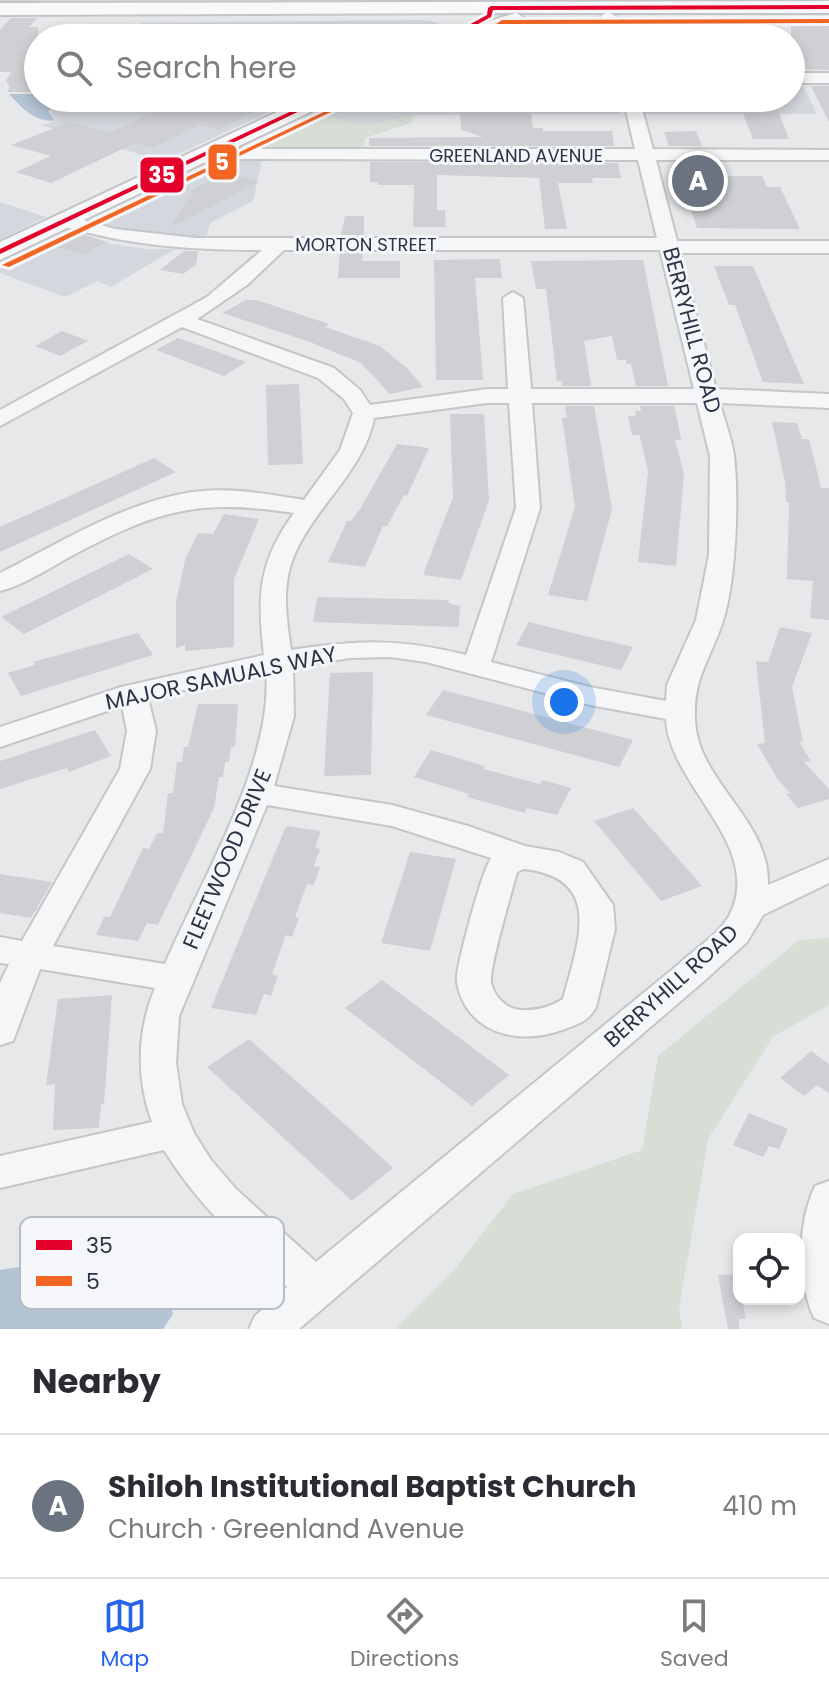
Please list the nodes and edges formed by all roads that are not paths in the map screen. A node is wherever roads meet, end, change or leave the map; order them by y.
1 (755, 4) edge
2 (829, 7) edge
3 (614, 8) edge
4 (0, 9) edge
5 (490, 12) junction
6 (829, 14) edge
7 (405, 16) junction
8 (561, 16) junction
9 (0, 19) edge
10 (449, 24) edge
11 (472, 24) edge
12 (498, 24) edge
13 (805, 78) edge
14 (829, 78) edge
15 (294, 112) edge
16 (634, 112) edge
17 (203, 154) junction
18 (644, 155) junction
19 (829, 155) edge
20 (66, 221) junction
21 (279, 244) junction
22 (670, 246) junction
23 (829, 247) edge
24 (0, 252) edge
25 (513, 298) dead end
26 (181, 320) junction
27 (522, 396) junction
28 (709, 397) junction
29 (829, 401) edge
30 (364, 413) junction
31 (0, 419) edge
32 (308, 508) junction
33 (0, 583) edge
34 (278, 661) junction
35 (476, 666) junction
36 (131, 693) junction
37 (679, 712) junction
38 (0, 737) edge
39 (257, 794) junction
40 (521, 857) junction
41 (829, 870) edge
42 (749, 907) junction
43 (16, 953) edge
44 (176, 979) junction
45 (0, 1031) edge
46 (175, 1132) junction
47 (0, 1172) edge
48 (829, 1198) edge
49 (241, 1217) edge
50 (284, 1258) edge
51 (315, 1287) junction
52 (829, 1305) edge
53 (270, 1329) edge

1 - 2 main road
1 - 3 main road
3 - 5 main road
3 - 6 main road
3 - 8 main road
4 - 5 main road
5 - 7 main road
5 - 8 main road
5 - 11 main road
7 - 9 main road
7 - 10 main road
8 - 12 main road
13 - 14 street
15 - 17 main road
16 - 18 street, BERRYHILL ROAD
17 - 18 street, GREENLAND AVENUE
17 - 20 main road
18 - 19 street, GREENLAND AVENUE
18 - 22 street, BERRYHILL ROAD
20 - 21 street, MORTON STREET
20 - 24 main road
21 - 22 street, MORTON STREET
21 - 26 street
22 - 23 street, MORTON STREET
22 - 28 street, BERRYHILL ROAD
25 - 27 street
26 - 30 street
26 - 31 street
27 - 28 street
27 - 30 street
27 - 35 street
28 - 29 street
28 - 37 street, BERRYHILL ROAD
30 - 32 street, FLEETWOOD DRIVE
32 - 33 street
32 - 34 street, FLEETWOOD DRIVE
34 - 35 street, MAJOR SAMUALS WAY
34 - 36 street, MAJOR SAMUALS WAY
34 - 39 street, FLEETWOOD DRIVE
35 - 37 street, MAJOR SAMUALS WAY
36 - 38 street, MAJOR SAMUALS WAY
36 - 43 street
37 - 42 street, BERRYHILL ROAD
39 - 40 street
39 - 44 street, FLEETWOOD DRIVE
40 - 40 street
41 - 42 street
42 - 51 street, BERRYHILL ROAD
43 - 44 street
43 - 45 street
44 - 46 street, FLEETWOOD DRIVE
46 - 47 street
46 - 49 street, FLEETWOOD DRIVE
48 - 52 street
50 - 51 street, FLEETWOOD DRIVE
51 - 53 street, BERRYHILL ROAD

